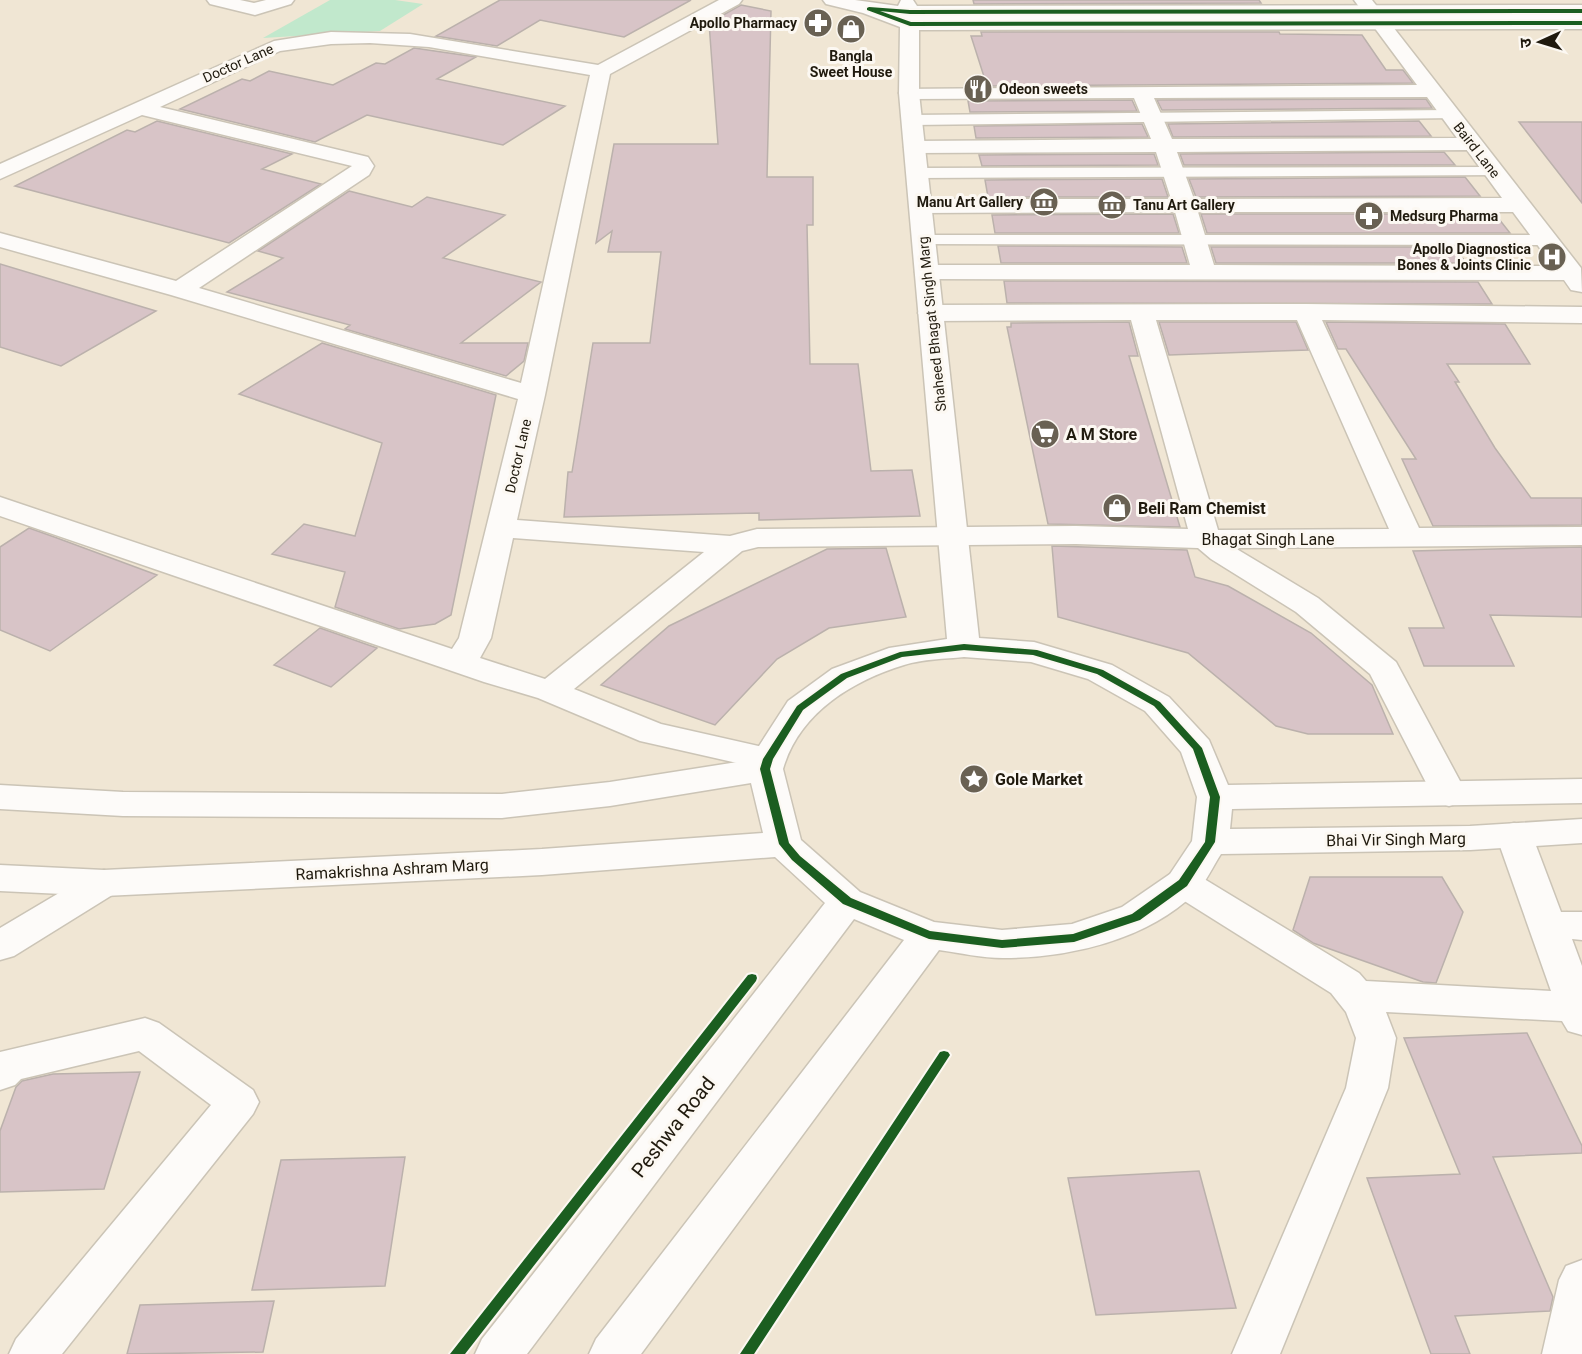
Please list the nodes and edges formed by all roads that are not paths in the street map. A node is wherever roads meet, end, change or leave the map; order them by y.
1 (216, 0) edge
2 (285, 0) edge
3 (733, 0) edge
4 (832, 0) edge
5 (1582, 11) edge
6 (909, 12) edge
7 (1371, 12) edge
8 (1582, 22) edge
9 (601, 71) junction
10 (1432, 91) junction
11 (1141, 92) junction
12 (909, 93) junction
13 (138, 108) junction
14 (1449, 115) junction
15 (1152, 119) junction
16 (912, 120) junction
17 (1164, 144) junction
18 (1472, 144) junction
19 (915, 147) junction
20 (0, 172) edge
21 (1494, 172) junction
22 (916, 173) junction
23 (1174, 174) junction
24 (1184, 204) junction
25 (921, 206) junction
26 (1520, 206) junction
27 (0, 240) edge
28 (924, 240) junction
29 (1196, 240) junction
30 (1546, 240) junction
31 (927, 272) junction
32 (1204, 273) junction
33 (1577, 281) edge
34 (180, 290) junction
35 (1141, 312) junction
36 (1306, 312) junction
37 (931, 313) junction
38 (1582, 315) edge
39 (532, 395) junction
40 (0, 506) edge
41 (501, 528) junction
42 (1582, 536) edge
43 (953, 538) junction
44 (1409, 538) junction
45 (1206, 539) junction
46 (731, 545) junction
47 (964, 647) junction
48 (462, 661) junction
49 (550, 691) junction
50 (766, 764) junction
51 (1582, 791) edge
52 (1449, 794) junction
53 (0, 797) edge
54 (1215, 797) junction
55 (1582, 831) edge
56 (1514, 835) junction
57 (1210, 842) junction
58 (784, 844) junction
59 (0, 878) edge
60 (104, 883) junction
61 (1183, 883) junction
62 (847, 901) junction
63 (1564, 925) edge
64 (929, 935) junction
65 (0, 946) edge
66 (1355, 995) junction
67 (1580, 1014) edge
68 (3, 1068) edge
69 (1582, 1280) edge
70 (33, 1354) edge
71 (499, 1354) edge
72 (613, 1354) edge
73 (1256, 1354) edge
74 (1566, 1354) edge

1 - 2 street
3 - 9 street
4 - 6 street
5 - 7 street
6 - 7 street
6 - 12 street, Shaheed Bhagat Singh Marg
7 - 8 street
7 - 10 street, Baird Lane
9 - 13 street, Doctor Lane
9 - 39 street, Doctor Lane
10 - 11 street
10 - 14 street, Baird Lane
11 - 12 street
11 - 15 street
12 - 16 street, Shaheed Bhagat Singh Marg
13 - 20 street, Doctor Lane
13 - 34 street
14 - 15 lane
14 - 18 street, Baird Lane
15 - 16 lane
15 - 17 street
16 - 19 street, Shaheed Bhagat Singh Marg
17 - 18 street
17 - 19 street
17 - 23 street
18 - 21 street, Baird Lane
19 - 22 street, Shaheed Bhagat Singh Marg
21 - 23 lane
21 - 26 street, Baird Lane
22 - 23 lane
22 - 25 street, Shaheed Bhagat Singh Marg
23 - 24 street
24 - 25 street
24 - 26 street
24 - 29 street
25 - 28 street, Shaheed Bhagat Singh Marg
26 - 30 street, Baird Lane
27 - 34 street
28 - 29 lane
28 - 31 street, Shaheed Bhagat Singh Marg
29 - 30 lane
29 - 32 street
30 - 33 street, Baird Lane
31 - 32 street
31 - 37 street, Shaheed Bhagat Singh Marg
32 - 33 street
34 - 39 street
35 - 36 street
35 - 37 street
35 - 45 street
36 - 38 street
36 - 44 street
37 - 43 street, Shaheed Bhagat Singh Marg
39 - 41 street, Doctor Lane
40 - 48 street
41 - 46 street
41 - 48 street, Doctor Lane
42 - 44 street, Bhagat Singh Lane
43 - 45 street, Bhagat Singh Lane
43 - 46 street, Bhagat Singh Lane
43 - 47 street, Shaheed Bhagat Singh Marg
44 - 45 street, Bhagat Singh Lane
45 - 52 street
46 - 49 street
47 - 50 street
47 - 54 street
48 - 49 street
49 - 50 street
50 - 53 street
50 - 58 street
51 - 52 street
52 - 54 street
54 - 57 street
55 - 56 street, Bhai Vir Singh Marg
56 - 57 street, Bhai Vir Singh Marg
56 - 63 street
57 - 61 street
58 - 60 street, Ramakrishna Ashram Marg
58 - 62 street
59 - 60 street, Ramakrishna Ashram Marg
60 - 65 street
61 - 64 street
61 - 66 street
62 - 64 street
62 - 71 street, Peshwa Road
63 - 67 street
64 - 72 street
66 - 67 street
66 - 73 street
68 - 70 street
69 - 74 street

